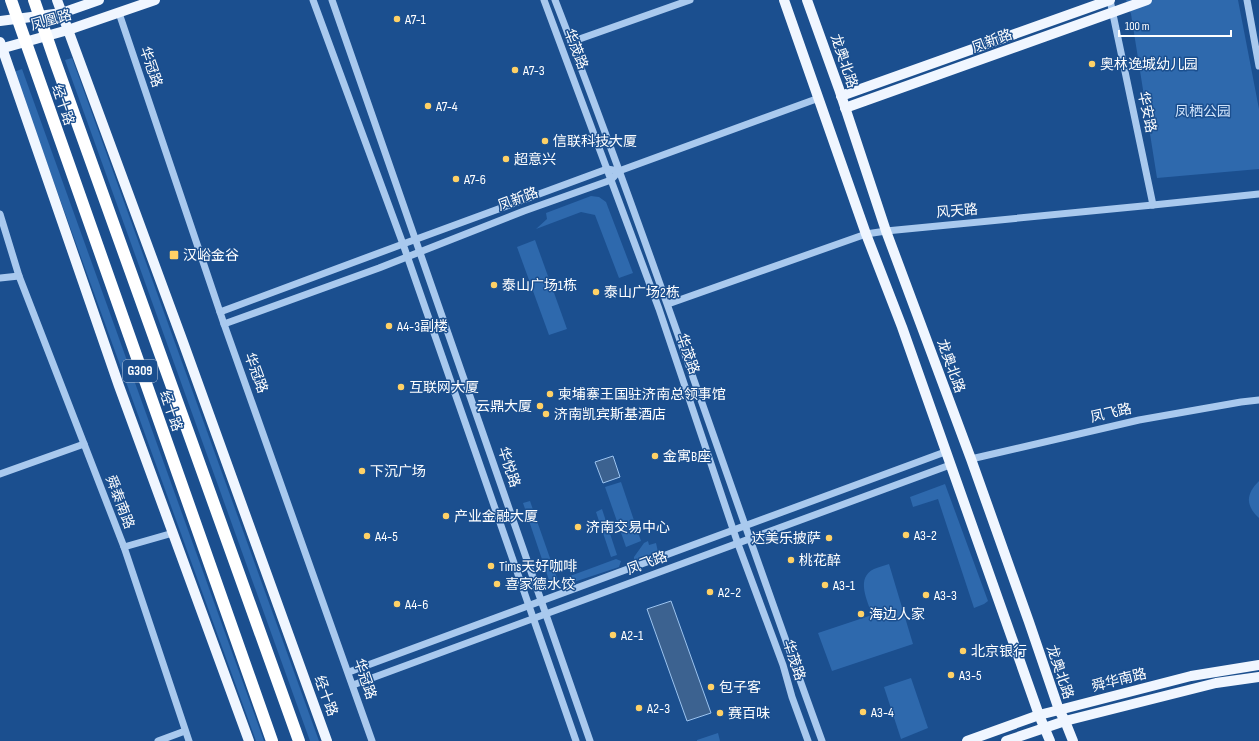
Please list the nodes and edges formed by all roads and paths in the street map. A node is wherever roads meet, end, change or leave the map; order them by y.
1 (10, 0) edge
2 (34, 0) edge
3 (57, 0) edge
4 (99, 0) edge
5 (155, 0) edge
6 (313, 0) edge
7 (332, 0) edge
8 (544, 0) edge
9 (555, 0) edge
10 (690, 0) edge
11 (784, 0) edge
12 (807, 0) edge
13 (1110, 0) edge
14 (1147, 0) edge
15 (1247, 0) edge
16 (1112, 12) junction
17 (62, 13) junction
18 (119, 13) junction
19 (40, 16) junction
20 (17, 19) junction
21 (0, 21) edge
22 (68, 30) junction
23 (47, 37) junction
24 (25, 42) junction
25 (571, 42) junction
26 (1, 46) edge
27 (1259, 66) edge
28 (841, 96) junction
29 (819, 98) junction
30 (845, 108) junction
31 (607, 169) junction
32 (619, 171) junction
33 (611, 180) junction
34 (1259, 194) edge
35 (1152, 205) junction
36 (0, 214) edge
37 (886, 231) junction
38 (866, 234) junction
39 (416, 239) junction
40 (403, 244) junction
41 (420, 252) junction
42 (407, 257) junction
43 (19, 276) junction
44 (0, 278) edge
45 (668, 304) junction
46 (220, 312) junction
47 (224, 324) junction
48 (1259, 400) edge
49 (84, 444) junction
50 (945, 452) junction
51 (971, 459) junction
52 (950, 466) junction
53 (0, 474) edge
54 (746, 526) junction
55 (734, 530) junction
56 (172, 532) junction
57 (750, 540) junction
58 (738, 544) junction
59 (124, 548) junction
60 (541, 601) junction
61 (530, 606) junction
62 (546, 614) junction
63 (534, 619) junction
64 (1259, 665) edge
65 (349, 672) junction
66 (1259, 677) edge
67 (353, 685) junction
68 (1058, 710) junction
69 (1039, 715) junction
70 (1065, 721) junction
71 (1044, 728) junction
72 (185, 732) junction
73 (158, 741) edge
74 (189, 741) edge
75 (249, 741) edge
76 (272, 741) edge
77 (299, 741) edge
78 (327, 741) edge
79 (372, 741) edge
80 (576, 741) edge
81 (590, 741) edge
82 (808, 741) edge
83 (822, 741) edge
84 (967, 741) edge
85 (1006, 741) edge
86 (1050, 741) edge
87 (1073, 741) edge

1 - 20 highway, 经十路 / G309
2 - 19 highway, G309
3 - 17 main road
4 - 17 main road, 凤凰路
5 - 18 main road, 凤凰路
6 - 40 street
7 - 39 street, 华悦路
8 - 31 street, 华茂路
9 - 25 street, 华茂路
10 - 25 street
11 - 29 main road
12 - 28 main road, 龙奥北路
13 - 16 street, 华安路
13 - 28 main road
14 - 16 main road, 凤新路
15 - 27 street
16 - 30 main road, 凤新路
16 - 35 street, 华安路
17 - 19 main road, 凤凰路
17 - 22 main road, 经十路
18 - 22 main road, 凤凰路
18 - 46 street, 华冠路
19 - 20 main road, 凤凰路
19 - 23 highway, G309
20 - 21 main road, 凤凰路
20 - 24 highway, 经十路 / G309
22 - 23 main road, 凤凰路
22 - 78 main road, 经十路
23 - 24 main road, 凤凰路
23 - 77 highway, 经十路 / G309
24 - 26 main road, 凤凰路
24 - 76 highway, 经十路 / G309
25 - 32 street, 华茂路
26 - 56 main road
28 - 30 main road, 龙奥北路
29 - 32 street, 凤新路
29 - 38 main road
30 - 37 main road, 龙奥北路
31 - 32 street
31 - 33 street, 华茂路
31 - 39 street
32 - 33 street, 凤新路
32 - 45 street, 华茂路
33 - 41 street, 凤新路
33 - 55 street, 华茂路
34 - 35 street, 风天路
35 - 37 street, 风天路
36 - 43 street, 舜泰南路
37 - 38 street, 风天路
37 - 51 main road, 龙奥北路
38 - 45 street, 风天路
38 - 50 main road
39 - 40 street
39 - 41 street, 华悦路
40 - 42 street
40 - 46 street
41 - 42 street, 凤新路
41 - 60 street, 华悦路
42 - 47 street, 凤新路
42 - 61 street
43 - 44 street
43 - 49 street, 舜泰南路
45 - 54 street, 华茂路
46 - 47 street, 华冠路
47 - 65 street, 华冠路
48 - 51 street, 凤飞路
49 - 53 street
49 - 59 street, 舜泰南路
50 - 52 main road
50 - 54 street, 凤飞路
51 - 68 main road, 龙奥北路
52 - 57 street, 凤飞路
52 - 69 main road
54 - 55 street, 凤飞路
54 - 57 street, 华茂路
55 - 58 street, 华茂路
55 - 60 street, 凤飞路
56 - 59 street
56 - 75 main road
57 - 58 street, 凤飞路
57 - 83 street, 华茂路
58 - 62 street, 凤飞路
58 - 82 street, 华茂路
59 - 72 street, 舜泰南路
60 - 61 street, 凤飞路
60 - 62 street, 华悦路
61 - 63 street
61 - 65 street, 凤飞路
62 - 63 street, 凤飞路
62 - 81 street, 华悦路
63 - 67 street, 凤飞路
63 - 80 street
64 - 68 main road, 舜华南路
65 - 67 street, 华冠路
66 - 70 main road, 舜华南路
67 - 79 street, 华冠路
68 - 69 main road, 舜华南路
68 - 70 main road, 龙奥北路
69 - 71 main road
69 - 84 main road, 舜华南路
70 - 71 main road, 舜华南路
70 - 87 main road, 龙奥北路
71 - 85 main road, 舜华南路
71 - 86 main road
72 - 73 street
72 - 74 street, 舜泰南路

